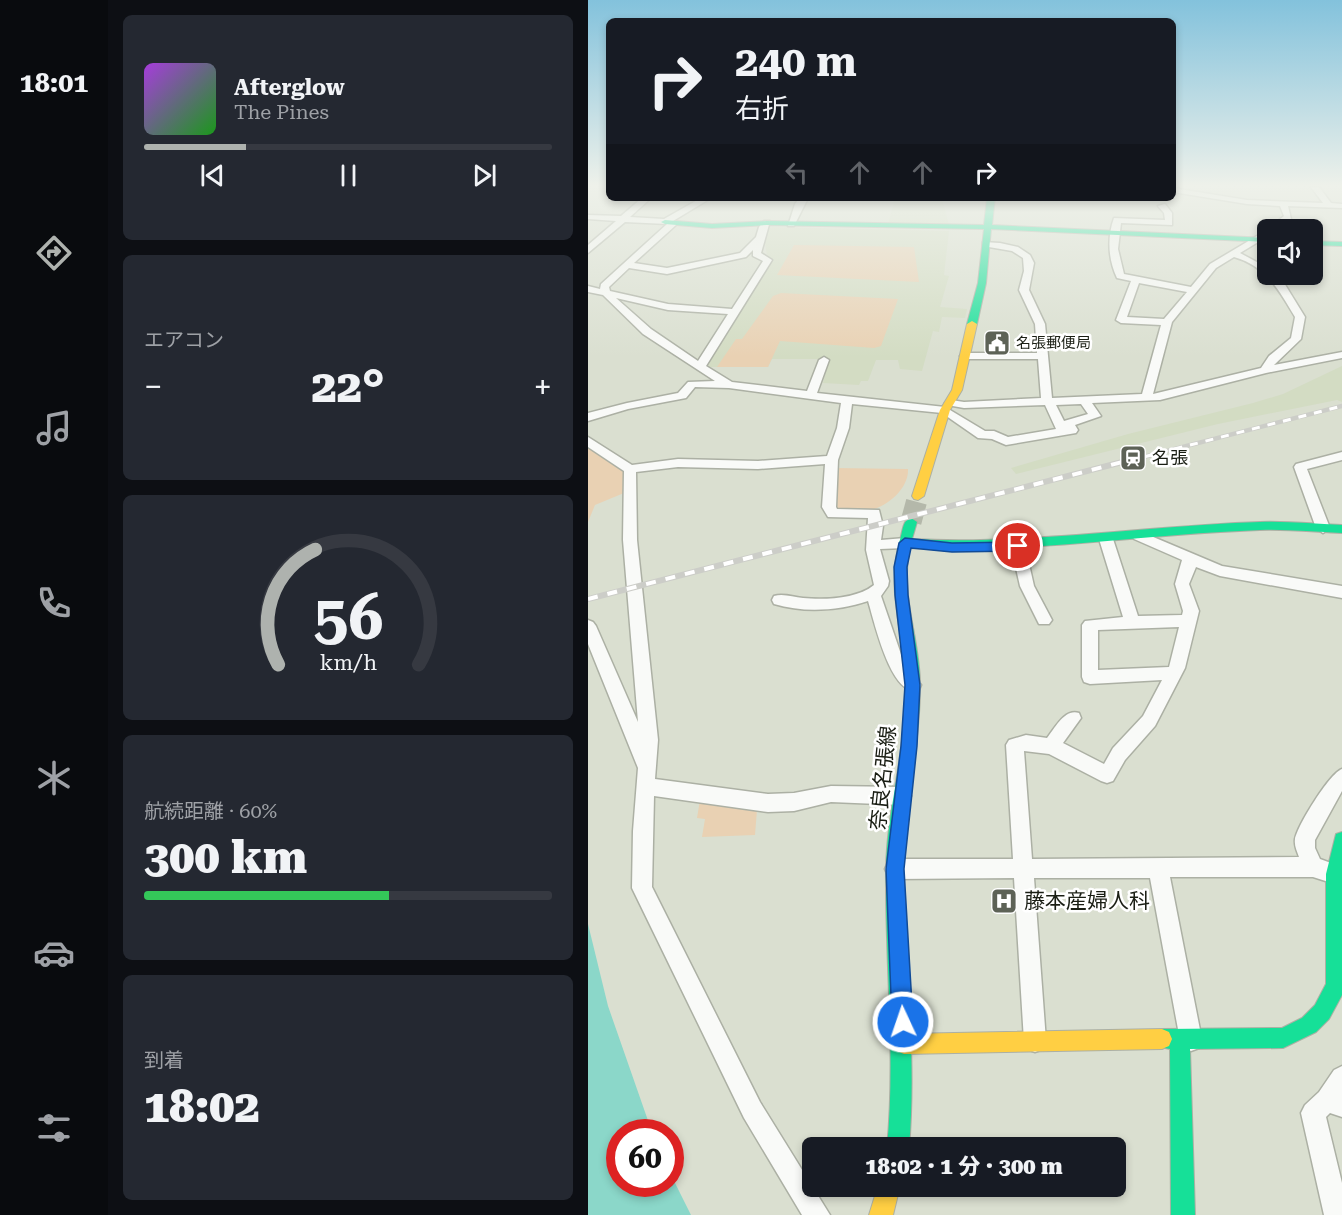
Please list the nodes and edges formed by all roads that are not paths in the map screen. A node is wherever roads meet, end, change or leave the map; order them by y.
1 (648, 244) edge
2 (754, 244) edge
3 (758, 244) edge
4 (986, 244) joint
5 (1114, 244) edge
6 (1254, 244) edge
7 (1233, 254) junction
8 (630, 265) junction
9 (1257, 265) edge
10 (1136, 279) junction
11 (1281, 285) edge
12 (588, 289) edge
13 (1192, 290) junction
14 (605, 292) junction
15 (736, 312) junction
16 (1167, 322) junction
17 (1342, 355) edge
18 (965, 356) junction
19 (1044, 356) junction
20 (824, 360) dead end
21 (700, 366) junction
22 (1265, 370) junction
23 (729, 385) junction
24 (811, 395) junction
25 (1147, 397) junction
26 (847, 400) junction
27 (1085, 401) junction
28 (1048, 402) junction
29 (948, 406) junction
30 (588, 417) edge
31 (1063, 431) junction
32 (588, 441) edge
33 (1342, 456) edge
34 (832, 460) junction
35 (630, 469) junction
36 (918, 496) tunnel mouth
37 (911, 522) tunnel mouth
38 (1323, 528) junction
39 (1342, 529) edge
40 (1139, 536) junction
41 (1106, 539) junction
42 (905, 543) junction
43 (873, 545) junction
44 (1018, 546) junction
45 (1189, 558) junction
46 (1342, 591) edge
47 (873, 595) junction
48 (779, 600) dead end
49 (1044, 620) dead end
50 (1188, 621) junction
51 (1132, 622) junction
52 (588, 627) edge
53 (1174, 675) junction
54 (913, 685) junction
55 (1073, 718) dead end
56 (1051, 747) junction
57 (1342, 777) edge
58 (646, 780) junction
59 (902, 796) junction
60 (1342, 840) edge
61 (1025, 867) junction
62 (1158, 867) junction
63 (1313, 867) junction
64 (895, 869) junction
65 (1335, 874) junction
66 (1339, 988) edge
67 (1186, 1040) junction
68 (1035, 1041) junction
69 (904, 1044) junction
70 (1342, 1078) edge
71 (1334, 1103) edge
72 (900, 1137) edge
73 (886, 1197) edge
74 (817, 1215) edge
75 (881, 1215) edge
76 (1183, 1215) edge
77 (1337, 1215) edge

1 - 8 street
2 - 8 street
3 - 15 street
4 - 18 street
4 - 19 street
5 - 10 street
6 - 7 street
7 - 9 street
7 - 13 street
8 - 14 street
10 - 13 street
10 - 16 street
11 - 22 street
12 - 14 street
13 - 16 street
14 - 15 street
14 - 21 street
15 - 21 street
16 - 25 street
17 - 22 street
18 - 19 street
18 - 29 street
19 - 28 street
20 - 24 street
21 - 23 street
22 - 25 street
23 - 24 street
23 - 30 street
24 - 26 street
25 - 27 street
26 - 29 street
26 - 34 street
27 - 28 street
27 - 31 street
28 - 29 street
28 - 31 street
29 - 31 street
29 - 36 street
32 - 35 street
33 - 38 street
34 - 35 street
34 - 43 street
35 - 58 street
37 - 42 street, 奈良名張線
38 - 39 street
38 - 40 street
40 - 41 street
40 - 45 street
41 - 44 street
41 - 51 street
42 - 43 street
42 - 44 street
42 - 54 street, 奈良名張線
43 - 47 street
44 - 49 street
45 - 46 street
45 - 50 street
47 - 48 street
47 - 54 street
50 - 51 street
50 - 53 street
51 - 53 street
52 - 58 street
53 - 56 street
54 - 59 street, 奈良名張線
55 - 56 street
56 - 61 street
57 - 63 street
58 - 59 street
58 - 74 street
59 - 64 street, 奈良名張線
60 - 65 street
61 - 62 street
61 - 64 street
61 - 68 street
62 - 63 street
62 - 67 street
63 - 65 street
64 - 69 street, 奈良名張線
65 - 66 street
66 - 67 street
67 - 68 street
67 - 76 street
68 - 69 street
69 - 72 street, 奈良名張線
70 - 71 street
71 - 77 street
73 - 75 street

